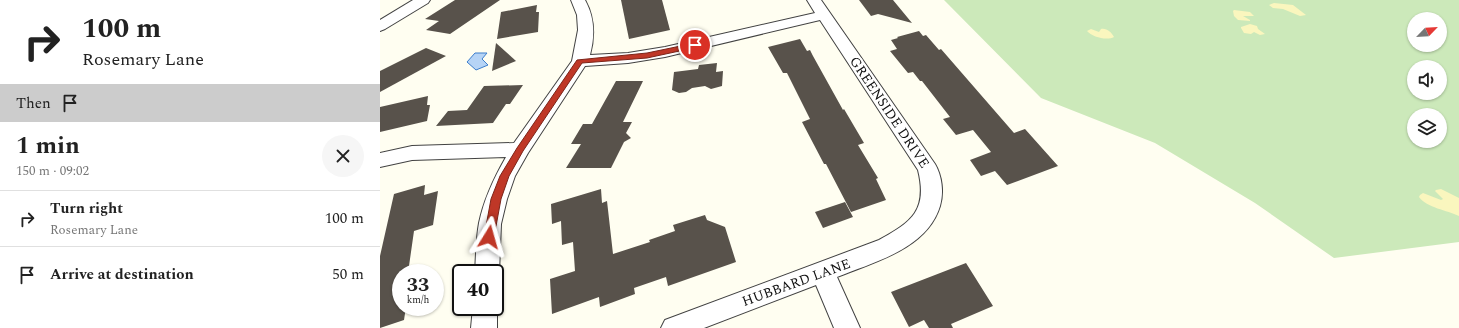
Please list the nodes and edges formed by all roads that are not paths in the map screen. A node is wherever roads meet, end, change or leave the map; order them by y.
1 (423, 0) edge
2 (578, 0) edge
3 (819, 7) edge
4 (380, 26) edge
5 (580, 61) junction
6 (520, 150) junction
7 (380, 160) edge
8 (915, 229) joint
9 (487, 264) edge
10 (823, 272) junction
11 (485, 316) edge
12 (484, 328) edge
13 (674, 328) edge
14 (847, 328) edge

1 - 4 street
2 - 5 street
3 - 5 street
3 - 8 street, GREENSIDE DRIVE
5 - 6 street
6 - 7 street
6 - 9 street
8 - 10 street, HUBBARD LANE
10 - 13 street, HUBBARD LANE
10 - 14 street
11 - 12 street

